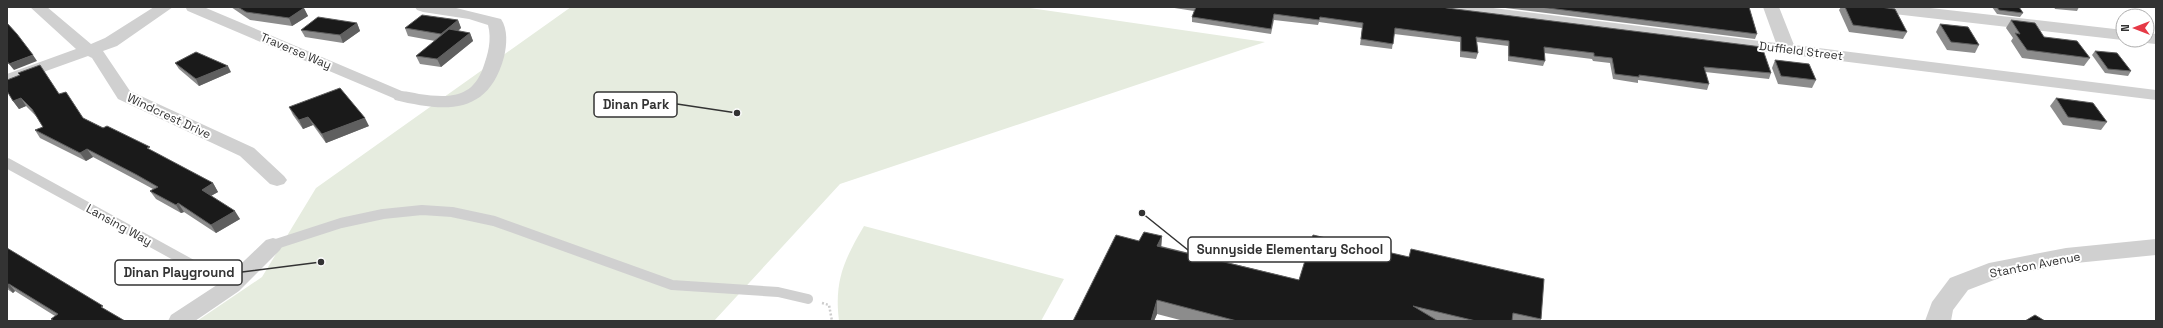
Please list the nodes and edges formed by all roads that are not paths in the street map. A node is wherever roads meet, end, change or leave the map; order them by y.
1 (38, 7) edge
2 (165, 7) edge
3 (191, 7) edge
4 (423, 7) edge
5 (1446, 7) edge
6 (1772, 7) edge
7 (1877, 7) edge
8 (2115, 34) edge
9 (1788, 49) junction
10 (90, 51) junction
11 (7, 80) edge
12 (2156, 95) edge
13 (401, 96) joint
14 (7, 163) edge
15 (277, 180) dead end
16 (273, 245) joint
17 (2156, 247) edge
18 (231, 286) junction
19 (808, 299) road end
20 (179, 321) edge
21 (1938, 321) edge

1 - 10 street, Windcrest Drive
2 - 10 street
3 - 13 lane, Traverse Way
4 - 13 street
5 - 9 street, Duffield Street
6 - 9 street
7 - 8 lane
9 - 12 street, Duffield Street
10 - 11 street
10 - 15 street, Windcrest Drive
14 - 18 lane, Lansing Way
16 - 18 street
16 - 19 lane
17 - 21 street, Stanton Avenue
18 - 20 street

